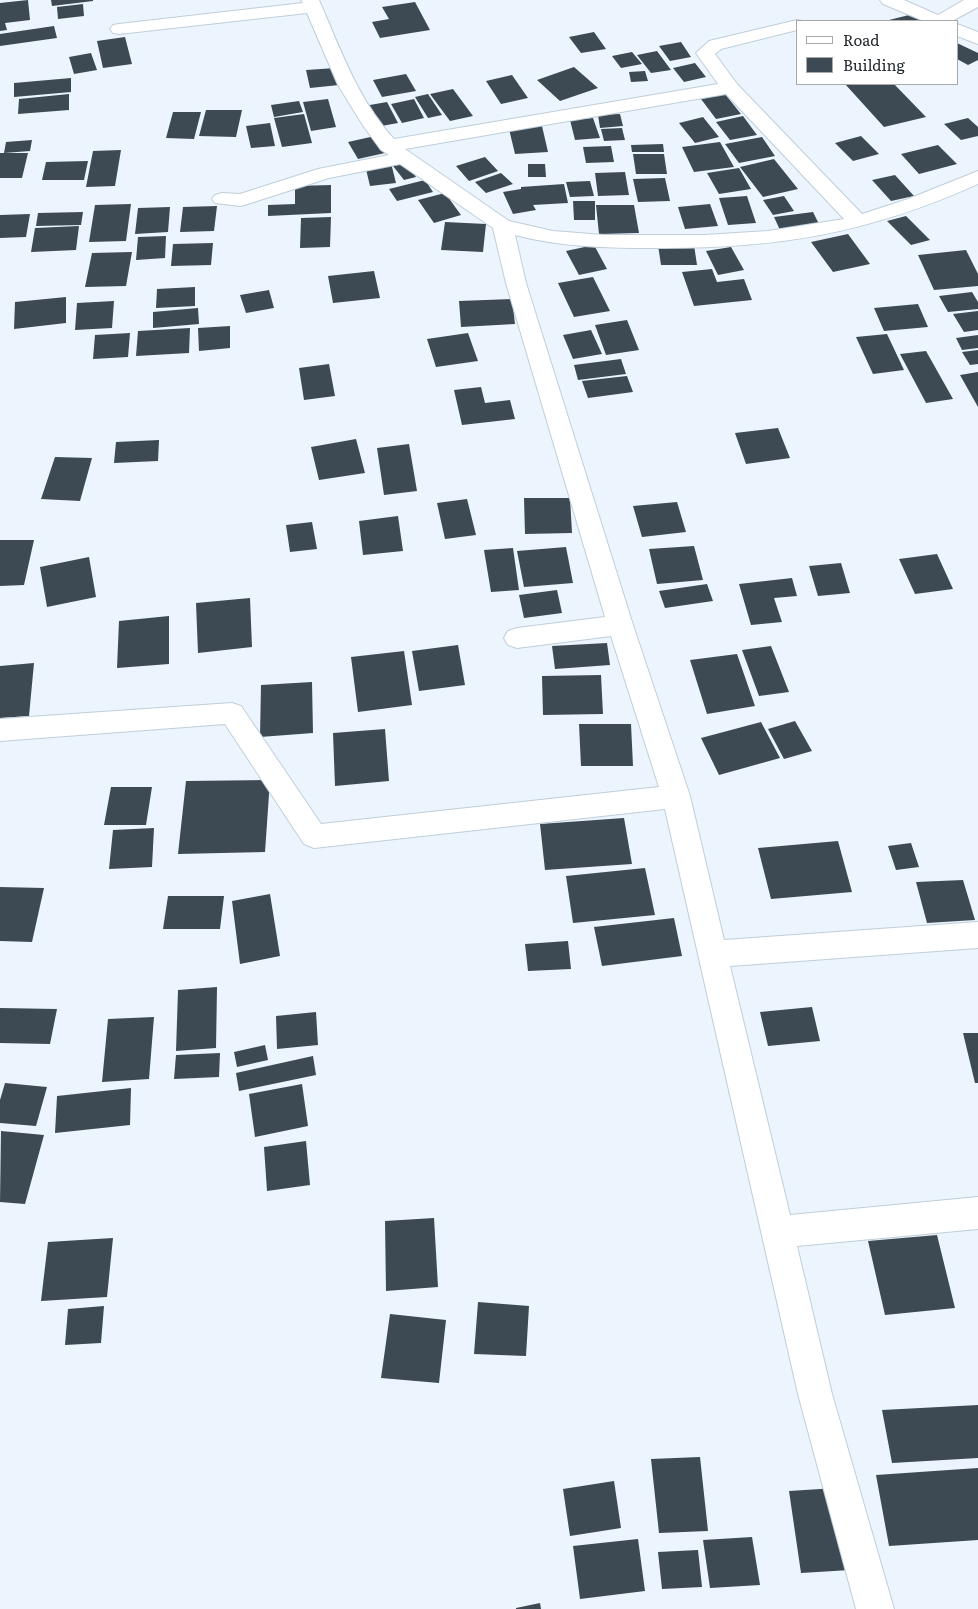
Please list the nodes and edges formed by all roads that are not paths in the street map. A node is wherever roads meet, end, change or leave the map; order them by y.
1 (889, 0) edge
2 (977, 0) edge
3 (311, 4) edge
4 (937, 20) edge
5 (941, 20) edge
6 (796, 25) edge
7 (119, 29) dead end
8 (958, 29) edge
9 (978, 39) edge
10 (730, 88) junction
11 (396, 152) junction
12 (978, 177) edge
13 (222, 199) dead end
14 (857, 221) junction
15 (502, 225) junction
16 (620, 625) junction
17 (517, 638) dead end
18 (0, 730) edge
19 (676, 796) junction
20 (978, 935) edge
21 (712, 954) junction
22 (978, 1213) edge
23 (777, 1232) junction
24 (875, 1609) edge

1 - 4 street
2 - 5 street
3 - 7 street
3 - 11 street
6 - 10 street
8 - 9 street
10 - 11 street
10 - 14 street
11 - 13 street
11 - 15 street
12 - 14 street
14 - 15 street
15 - 16 street
16 - 17 street
16 - 19 street
18 - 19 street
19 - 21 street
20 - 21 street
21 - 23 street
22 - 23 street
23 - 24 street

